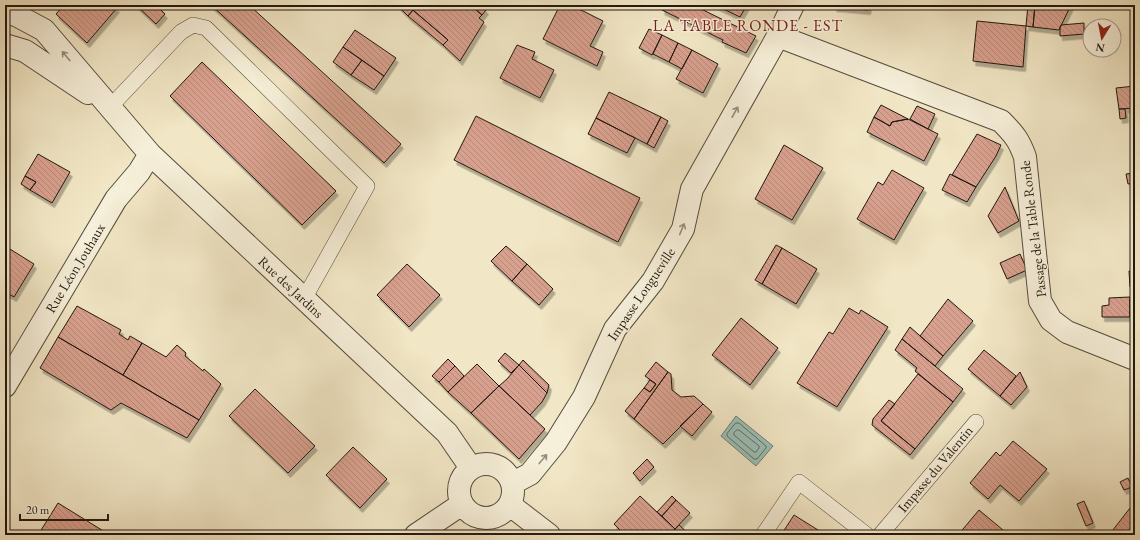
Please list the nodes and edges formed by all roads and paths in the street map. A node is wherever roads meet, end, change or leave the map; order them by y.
1 (793, 5) edge
2 (5, 12) edge
3 (778, 36) junction
4 (5, 45) edge
5 (110, 107) junction
6 (150, 154) junction
7 (304, 299) junction
8 (1135, 359) edge
9 (5, 386) edge
10 (976, 422) dead end
11 (471, 468) junction
12 (513, 483) junction
13 (462, 504) junction
14 (510, 505) junction
15 (416, 535) edge
16 (549, 535) edge
17 (763, 535) edge
18 (867, 535) edge
19 (880, 535) edge

1 - 3 street, Impasse Longueville
5 -> 2 street, Rue des Jardins
3 - 8 street, Passage de la Table Ronde
12 -> 3 street, Impasse Longueville
4 - 5 street, Rue des Jardins
5 - 6 street, Rue des Jardins
5 - 7 lane
6 - 7 street, Rue des Jardins
6 - 9 street, Rue Léon Jouhaux
7 - 11 street, Rue des Jardins
10 - 19 lane, Impasse du Valentin
11 - 12 street
11 - 13 street
12 - 14 street
13 - 14 street
13 - 15 street
14 - 16 street
17 - 18 lane

